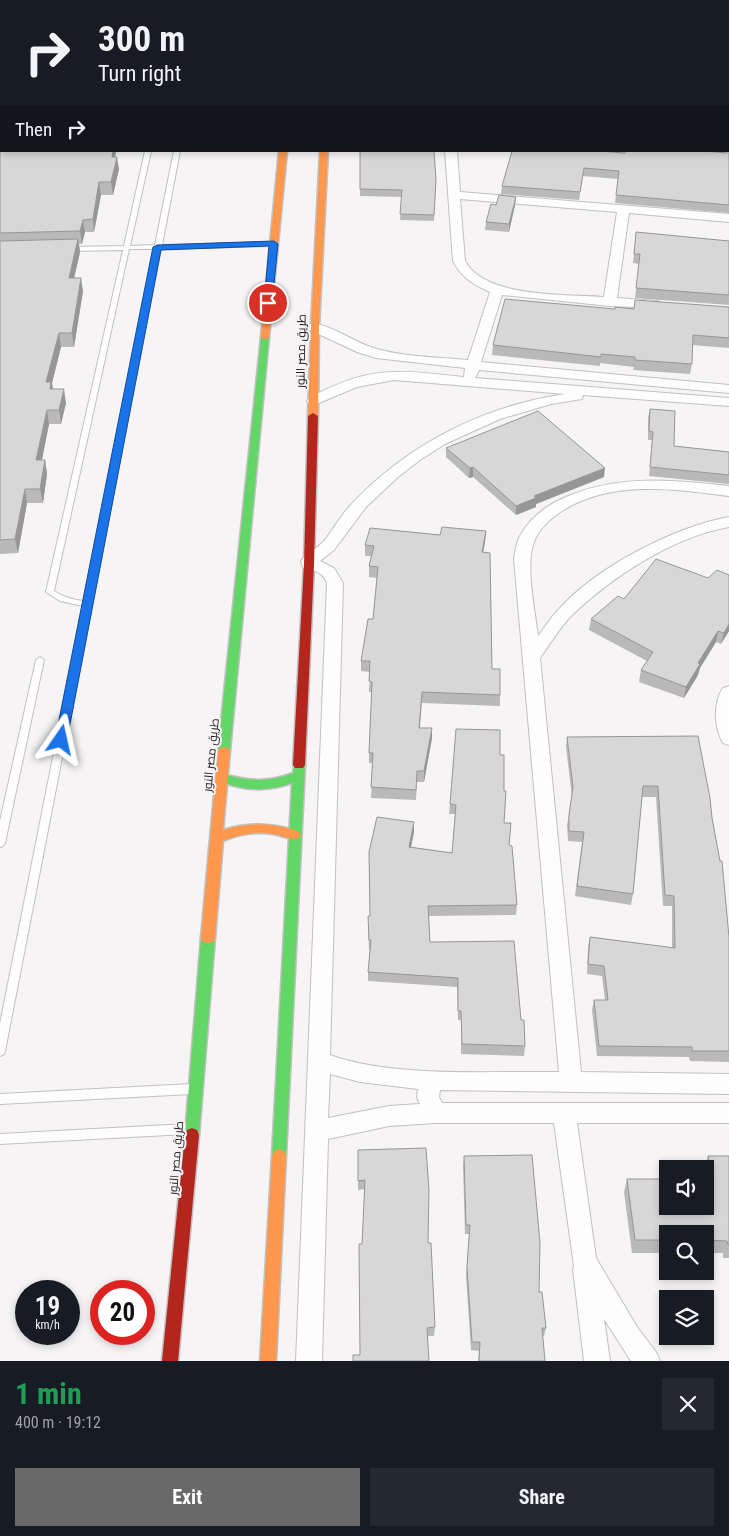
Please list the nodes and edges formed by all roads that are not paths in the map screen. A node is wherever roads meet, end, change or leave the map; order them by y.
1 (148, 152) edge
2 (177, 152) edge
3 (283, 152) edge
4 (324, 152) edge
5 (451, 152) edge
6 (454, 195) junction
7 (623, 210) junction
8 (729, 218) edge
9 (274, 244) junction
10 (157, 247) junction
11 (125, 248) junction
12 (58, 249) edge
13 (497, 290) junction
14 (610, 302) junction
15 (670, 306) edge
16 (315, 327) junction
17 (472, 365) junction
18 (468, 381) junction
19 (729, 389) edge
20 (616, 392) junction
21 (314, 401) junction
22 (729, 402) edge
23 (729, 491) edge
24 (729, 522) edge
25 (309, 562) junction
26 (88, 604) junction
27 (532, 656) junction
28 (40, 660) dead end
29 (729, 692) edge
30 (729, 738) edge
31 (298, 776) junction
32 (223, 778) junction
33 (295, 835) junction
34 (216, 838) junction
35 (0, 843) edge
36 (0, 1051) edge
37 (319, 1060) junction
38 (430, 1080) junction
39 (571, 1080) junction
40 (729, 1084) edge
41 (195, 1089) junction
42 (0, 1099) edge
43 (435, 1113) junction
44 (564, 1113) junction
45 (729, 1113) edge
46 (193, 1128) junction
47 (316, 1131) junction
48 (0, 1139) edge
49 (584, 1261) junction
50 (170, 1361) edge
51 (268, 1361) edge
52 (309, 1361) edge
53 (597, 1361) edge
54 (647, 1361) edge

1 - 11 lane
2 - 10 lane
3 - 9 street, طريق مصر النور
4 - 16 street, طريق مصر النور
5 - 6 street
6 - 7 street
6 - 13 street
7 - 8 street
7 - 14 street
9 - 10 lane
9 - 32 street, طريق مصر النور
10 - 11 lane
10 - 26 lane
11 - 12 lane
11 - 26 lane
13 - 14 street
13 - 17 street
14 - 15 street
16 - 17 street
16 - 21 street, طريق مصر النور
17 - 18 street
17 - 19 street
18 - 20 street
18 - 21 street
20 - 22 street
20 - 25 street
21 - 25 street, طريق مصر النور
23 - 27 street
24 - 27 street
25 - 31 street, طريق مصر النور
25 - 37 street
26 - 36 lane
27 - 39 street
28 - 35 lane
29 - 30 street
31 - 32 street
31 - 33 street, طريق مصر النور
32 - 34 street, طريق مصر النور
33 - 34 street
33 - 51 street, طريق مصر النور
34 - 41 street, طريق مصر النور
37 - 38 street
37 - 47 street
38 - 39 street
38 - 43 street
39 - 40 street
41 - 42 lane
41 - 46 street, طريق مصر النور
43 - 44 street
43 - 47 street
44 - 45 street
44 - 49 street
46 - 48 lane
46 - 50 street, طريق مصر النور
47 - 52 street
49 - 53 street
49 - 54 street

